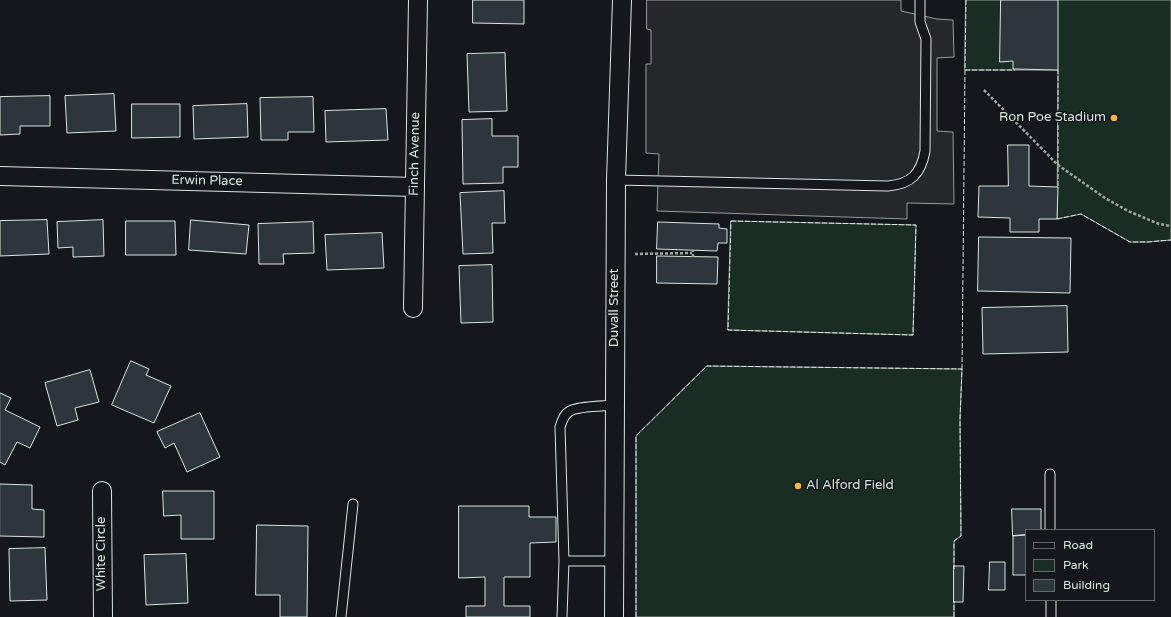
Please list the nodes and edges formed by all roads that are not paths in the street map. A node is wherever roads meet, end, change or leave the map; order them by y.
1 (418, 0) edge
2 (622, 0) edge
3 (920, 0) edge
4 (0, 176) edge
5 (616, 180) junction
6 (415, 186) junction
7 (413, 308) dead end
8 (614, 405) junction
9 (1050, 474) dead end
10 (102, 491) dead end
11 (353, 504) dead end
12 (1050, 529) edge
13 (564, 561) junction
14 (615, 562) junction
15 (1051, 601) edge
16 (103, 617) edge
17 (342, 617) edge
18 (562, 617) edge
19 (614, 617) edge
20 (1051, 617) edge

1 - 6 street, Finch Avenue
2 - 5 street, Duvall Street
3 - 5 lane
4 - 6 street, Erwin Place
5 - 8 street, Duvall Street
6 - 7 street, Finch Avenue
8 - 13 lane
8 - 14 street, Duvall Street
9 - 12 lane
10 - 16 street, White Circle
11 - 17 lane
13 - 14 lane
13 - 18 lane
14 - 19 street, Duvall Street
15 - 20 lane

